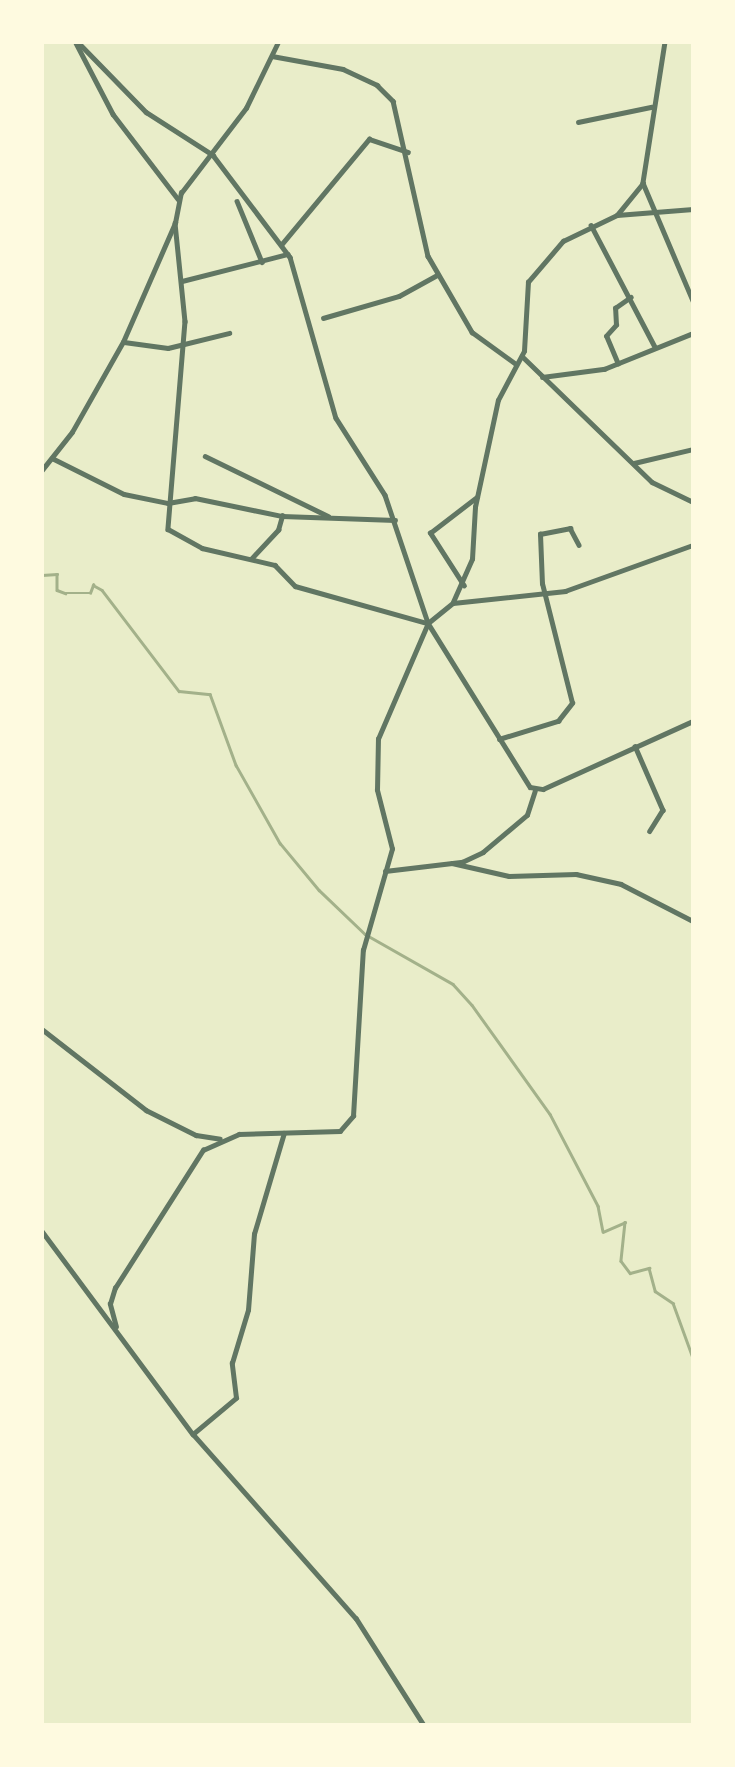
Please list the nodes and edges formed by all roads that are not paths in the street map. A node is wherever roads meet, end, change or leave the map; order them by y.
1 (76, 42) edge
2 (278, 42) edge
3 (665, 42) edge
4 (272, 56) junction
5 (651, 107) junction
6 (578, 122) dead end
7 (408, 152) junction
8 (213, 155) junction
9 (643, 183) junction
10 (179, 200) junction
11 (237, 201) dead end
12 (693, 209) edge
13 (657, 213) junction
14 (617, 215) junction
15 (175, 223) junction
16 (591, 225) junction
17 (281, 245) junction
18 (288, 254) junction
19 (262, 262) junction
20 (437, 275) junction
21 (183, 281) junction
22 (684, 282) junction
23 (693, 283) edge
24 (631, 296) junction
25 (693, 301) edge
26 (323, 318) dead end
27 (229, 333) dead end
28 (693, 333) edge
29 (123, 342) junction
30 (182, 345) junction
31 (655, 347) junction
32 (522, 356) junction
33 (516, 364) junction
34 (618, 364) junction
35 (542, 377) junction
36 (693, 449) edge
37 (205, 456) dead end
38 (52, 458) junction
39 (634, 463) junction
40 (42, 470) edge
41 (477, 497) junction
42 (693, 502) edge
43 (168, 503) junction
44 (282, 516) junction
45 (332, 518) junction
46 (395, 520) junction
47 (579, 545) dead end
48 (693, 545) edge
49 (250, 559) junction
50 (464, 586) junction
51 (546, 594) junction
52 (453, 603) junction
53 (428, 623) junction
54 (693, 721) edge
55 (499, 739) junction
56 (635, 746) junction
57 (535, 791) junction
58 (650, 831) dead end
59 (452, 863) junction
60 (386, 870) junction
61 (693, 921) edge
62 (42, 1029) edge
63 (284, 1133) junction
64 (227, 1138) junction
65 (42, 1231) edge
66 (116, 1327) junction
67 (193, 1434) junction
68 (424, 1725) edge

1 - 8 street
1 - 10 street
2 - 4 street
3 - 5 street
4 - 7 street
4 - 8 street
5 - 6 street
5 - 9 street
7 - 17 street
7 - 20 street
8 - 10 street
8 - 17 street
9 - 13 street
9 - 14 street
10 - 15 street
11 - 19 street
12 - 13 street
13 - 14 street
13 - 22 street
14 - 16 street
15 - 21 street
15 - 29 street
16 - 24 street
16 - 32 street
17 - 18 street
18 - 19 street
18 - 46 street
19 - 21 street
20 - 26 street
20 - 33 street
21 - 30 street
22 - 23 street
22 - 25 street
24 - 31 street
24 - 34 street
27 - 30 street
28 - 31 street
29 - 30 street
29 - 38 street
30 - 43 street
31 - 34 street
32 - 33 street
32 - 35 street
33 - 41 street
34 - 35 street
35 - 39 street
36 - 39 street
37 - 45 street
38 - 40 street
38 - 43 street
39 - 42 street
41 - 50 street
41 - 50 street
43 - 44 street
43 - 49 street
44 - 45 street
44 - 49 street
45 - 46 street
46 - 53 street
47 - 51 street
48 - 51 street
49 - 53 street
50 - 52 street
51 - 52 street
51 - 55 street
52 - 53 street
53 - 55 street
53 - 60 street
54 - 56 street
55 - 57 street
56 - 57 street
56 - 58 street
57 - 59 street
59 - 60 street
59 - 61 street
60 - 63 street
62 - 64 street
63 - 64 street
63 - 67 street
64 - 66 street
65 - 66 street
66 - 67 street
67 - 68 street

